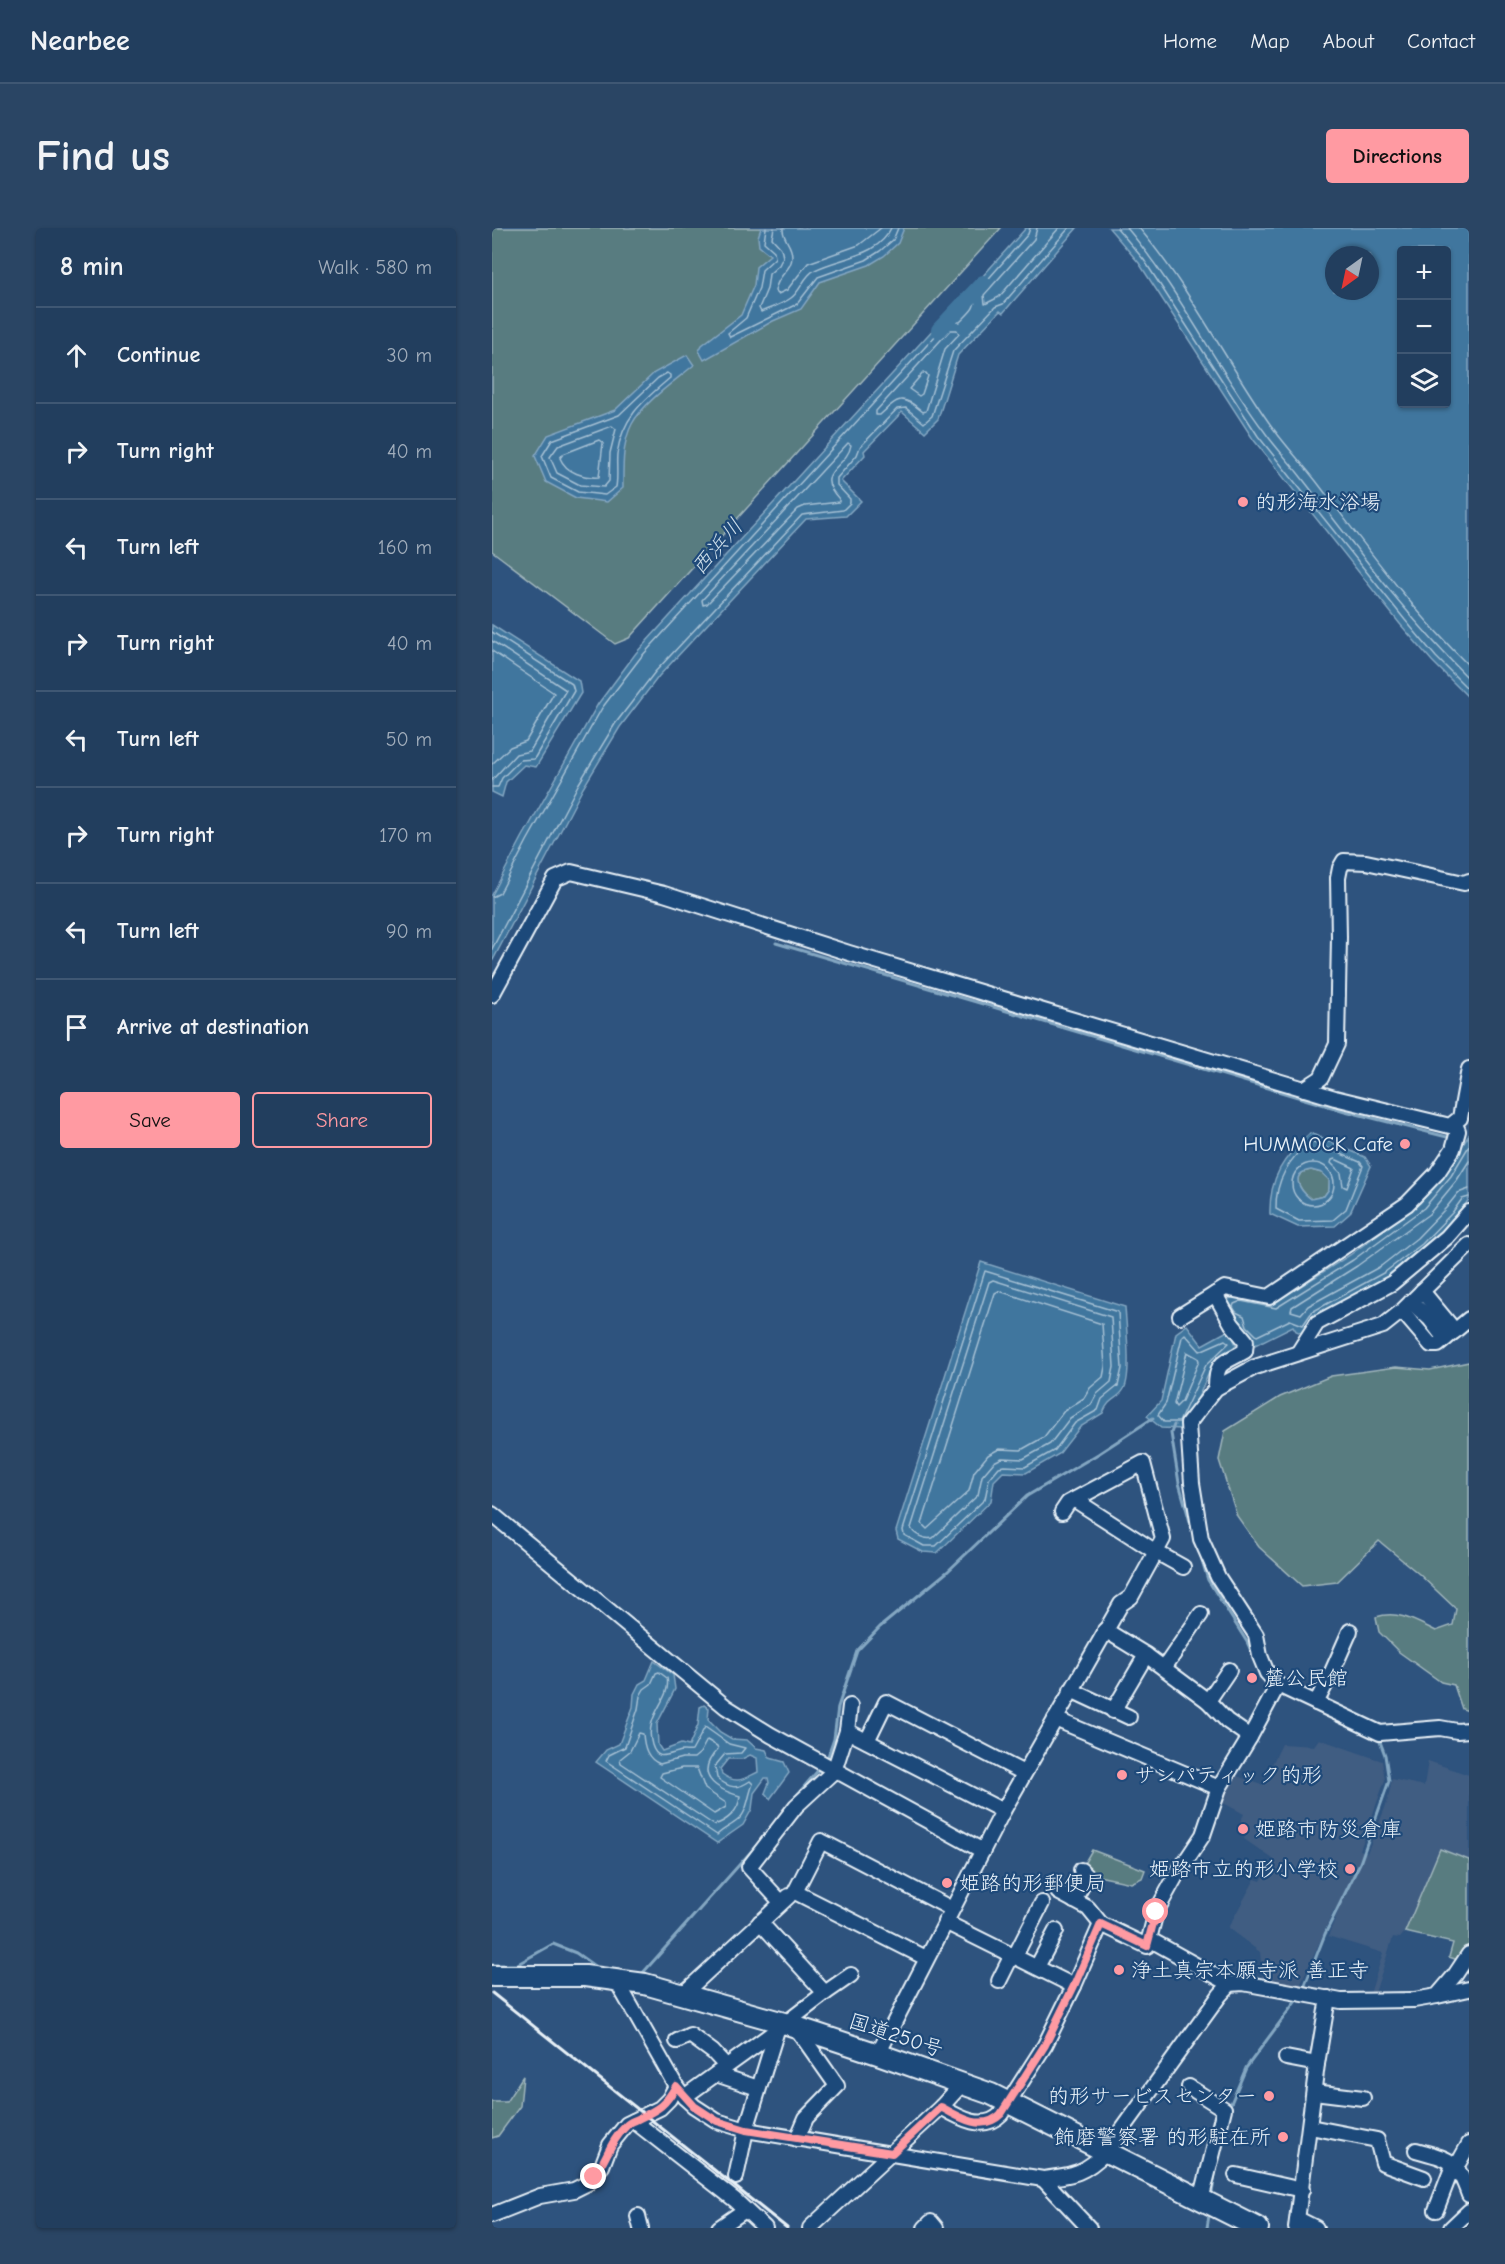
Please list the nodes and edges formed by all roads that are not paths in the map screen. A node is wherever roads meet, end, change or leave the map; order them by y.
1 (1469, 881) edge
2 (492, 995) edge
3 (1469, 1069) edge
4 (1304, 1089) junction
5 (1455, 1124) junction
6 (1469, 1212) edge
7 (1469, 1245) edge
8 (1422, 1259) junction
9 (1437, 1275) junction
10 (1422, 1291) junction
11 (1215, 1294) junction
12 (1407, 1306) junction
13 (1180, 1316) dead end
14 (1469, 1319) edge
15 (1450, 1335) junction
16 (1298, 1353) junction
17 (1216, 1388) junction
18 (1075, 1500) junction
19 (1062, 1512) dead end
20 (492, 1514) edge
21 (1156, 1552) junction
22 (1183, 1567) dead end
23 (1201, 1614) dead end
24 (1105, 1630) junction
25 (1350, 1631) dead end
26 (1146, 1655) junction
27 (1164, 1668) junction
28 (1229, 1670) dead end
29 (1071, 1690) junction
30 (1275, 1691) junction
31 (1208, 1701) junction
32 (1316, 1703) junction
33 (850, 1706) dead end
34 (1113, 1711) junction
35 (1130, 1718) dead end
36 (1055, 1719) junction
37 (1469, 1730) edge
38 (847, 1731) junction
39 (1251, 1737) junction
40 (867, 1741) junction
41 (827, 1766) junction
42 (1024, 1773) junction
43 (1219, 1788) junction
44 (1003, 1811) junction
45 (983, 1851) junction
46 (1081, 1870) dead end
47 (795, 1892) junction
48 (1058, 1892) dead end
49 (1074, 1901) junction
50 (781, 1902) junction
51 (1042, 1903) dead end
52 (952, 1909) junction
53 (760, 1922) junction
54 (945, 1922) junction
55 (1101, 1924) junction
56 (1056, 1931) dead end
57 (1149, 1939) junction
58 (1469, 1954) edge
59 (1013, 1955) junction
60 (926, 1958) junction
61 (1036, 1967) junction
62 (851, 1975) dead end
63 (492, 1976) edge
64 (999, 1981) dead end
65 (629, 1982) junction
66 (1230, 1983) junction
67 (1074, 1986) junction
68 (1469, 1989) edge
69 (825, 1993) junction
70 (682, 1995) junction
71 (1437, 1996) junction
72 (1328, 1998) junction
73 (786, 2027) junction
74 (677, 2041) dead end
75 (878, 2054) junction
76 (1286, 2058) dead end
77 (1317, 2064) junction
78 (721, 2070) junction
79 (963, 2083) junction
80 (1189, 2087) dead end
81 (758, 2088) junction
82 (680, 2091) junction
83 (1314, 2092) junction
84 (1363, 2098) dead end
85 (1008, 2102) junction
86 (941, 2107) junction
87 (634, 2121) junction
88 (1310, 2127) junction
89 (746, 2130) junction
90 (797, 2139) junction
91 (1469, 2144) edge
92 (1416, 2150) dead end
93 (1107, 2151) junction
94 (892, 2153) junction
95 (1454, 2163) junction
96 (1236, 2175) dead end
97 (736, 2176) dead end
98 (1424, 2178) dead end
99 (1043, 2179) junction
100 (1302, 2190) junction
101 (1469, 2195) edge
102 (1201, 2200) junction
103 (745, 2210) junction
104 (1436, 2210) dead end
105 (1469, 2211) edge
106 (492, 2215) edge
107 (1297, 2223) edge
108 (819, 2225) edge
109 (719, 2228) edge
110 (765, 2228) edge
111 (925, 2228) edge
112 (936, 2228) edge
113 (1089, 2228) edge
114 (1258, 2228) edge
115 (1316, 2228) edge
116 (1451, 2228) edge

1 - 4 street
2 - 4 street
3 - 5 street
4 - 5 street
5 - 11 street
6 - 8 street
7 - 9 street
8 - 9 street
8 - 16 street
9 - 10 street
10 - 12 street
10 - 15 street
11 - 13 street
11 - 17 street
12 - 15 street
12 - 16 street
14 - 15 street
16 - 17 street
17 - 30 street
18 - 19 street
18 - 21 street
18 - 21 street
20 - 41 street
21 - 22 street
21 - 24 street
23 - 27 street
24 - 26 street
24 - 29 street
25 - 32 street
26 - 27 street
26 - 34 street
27 - 31 street
28 - 31 street
29 - 34 street
29 - 36 street
30 - 32 street
30 - 39 street
31 - 39 street
32 - 37 street
33 - 38 street
34 - 35 street
36 - 42 street
36 - 43 street
38 - 40 street
38 - 41 street
39 - 43 street
40 - 42 street
40 - 44 street
41 - 45 street
41 - 50 street
42 - 44 street
43 - 57 street
44 - 45 street
45 - 52 street
46 - 49 street
47 - 50 street
47 - 52 street
47 - 60 street
48 - 49 street
49 - 55 street
50 - 53 street
51 - 59 street
52 - 54 street
53 - 69 street
53 - 70 street
54 - 59 street
54 - 60 street
55 - 57 street
55 - 67 street
56 - 61 street
57 - 66 street
58 - 71 street
59 - 61 street
59 - 64 street
60 - 75 street
61 - 67 street
62 - 69 street
63 - 65 highway, 国道250号
65 - 70 highway, 国道250号
65 - 82 street
66 - 72 street
66 - 93 street
67 - 85 street
68 - 71 street
69 - 73 street
70 - 73 highway, 国道250号
71 - 72 street
72 - 77 street
73 - 75 highway, 国道250号
73 - 78 street
73 - 81 street
73 - 90 street
74 - 78 street
75 - 79 highway, 国道250号
76 - 77 street
77 - 83 street
78 - 81 street
78 - 82 street
79 - 85 highway, 国道250号
79 - 86 street
80 - 102 street
81 - 89 street
82 - 87 street
82 - 89 street
83 - 84 street
83 - 88 street
85 - 86 street
85 - 93 highway, 国道250号
86 - 94 street
87 - 103 street
87 - 106 street
88 - 98 street
88 - 100 street
89 - 90 street
89 - 97 street
90 - 94 street
91 - 95 street
92 - 95 street
93 - 99 street
93 - 102 highway, 国道250号
94 - 99 street
94 - 108 street
95 - 101 street
95 - 104 street
96 - 100 street
99 - 113 street
100 - 107 street
102 - 114 highway, 国道250号
103 - 109 street
103 - 110 street
105 - 116 street
107 - 115 street
111 - 112 street

